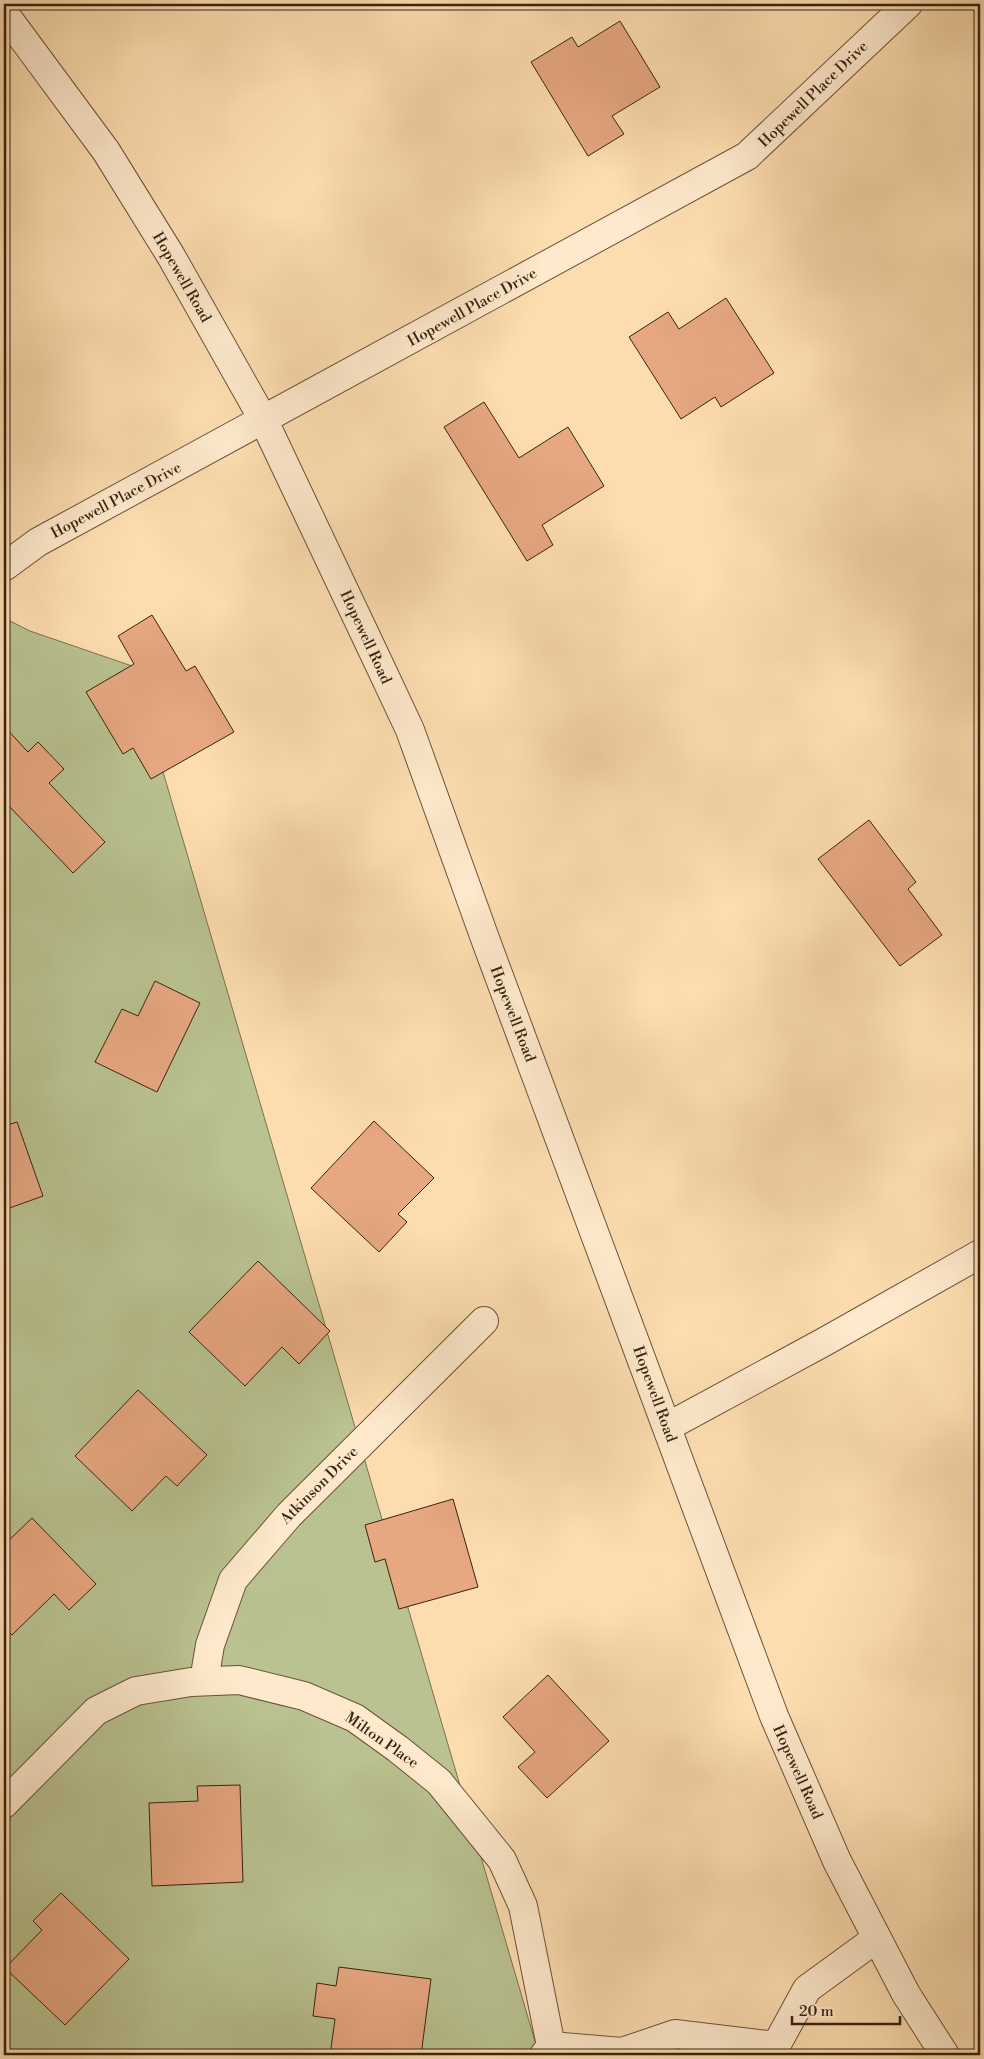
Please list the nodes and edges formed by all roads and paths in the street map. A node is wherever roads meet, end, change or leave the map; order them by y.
1 (908, 4) edge
2 (4, 13) edge
3 (264, 421) junction
4 (4, 567) edge
5 (980, 1254) edge
6 (484, 1320) dead end
7 (667, 1427) junction
8 (204, 1681) junction
9 (4, 1804) edge
10 (877, 1938) junction
11 (774, 2050) edge
12 (548, 2051) edge
13 (625, 2053) edge
14 (945, 2055) edge

1 - 3 street, Hopewell Place Drive
2 - 3 street, Hopewell Road
3 - 4 street, Hopewell Place Drive
3 - 7 street, Hopewell Road
5 - 7 street
6 - 8 street, Atkinson Drive
7 - 10 street, Hopewell Road
8 - 9 street, Milton Place
8 - 12 street, Milton Place
10 - 11 street
10 - 14 street, Hopewell Road
11 - 13 street
12 - 13 street

